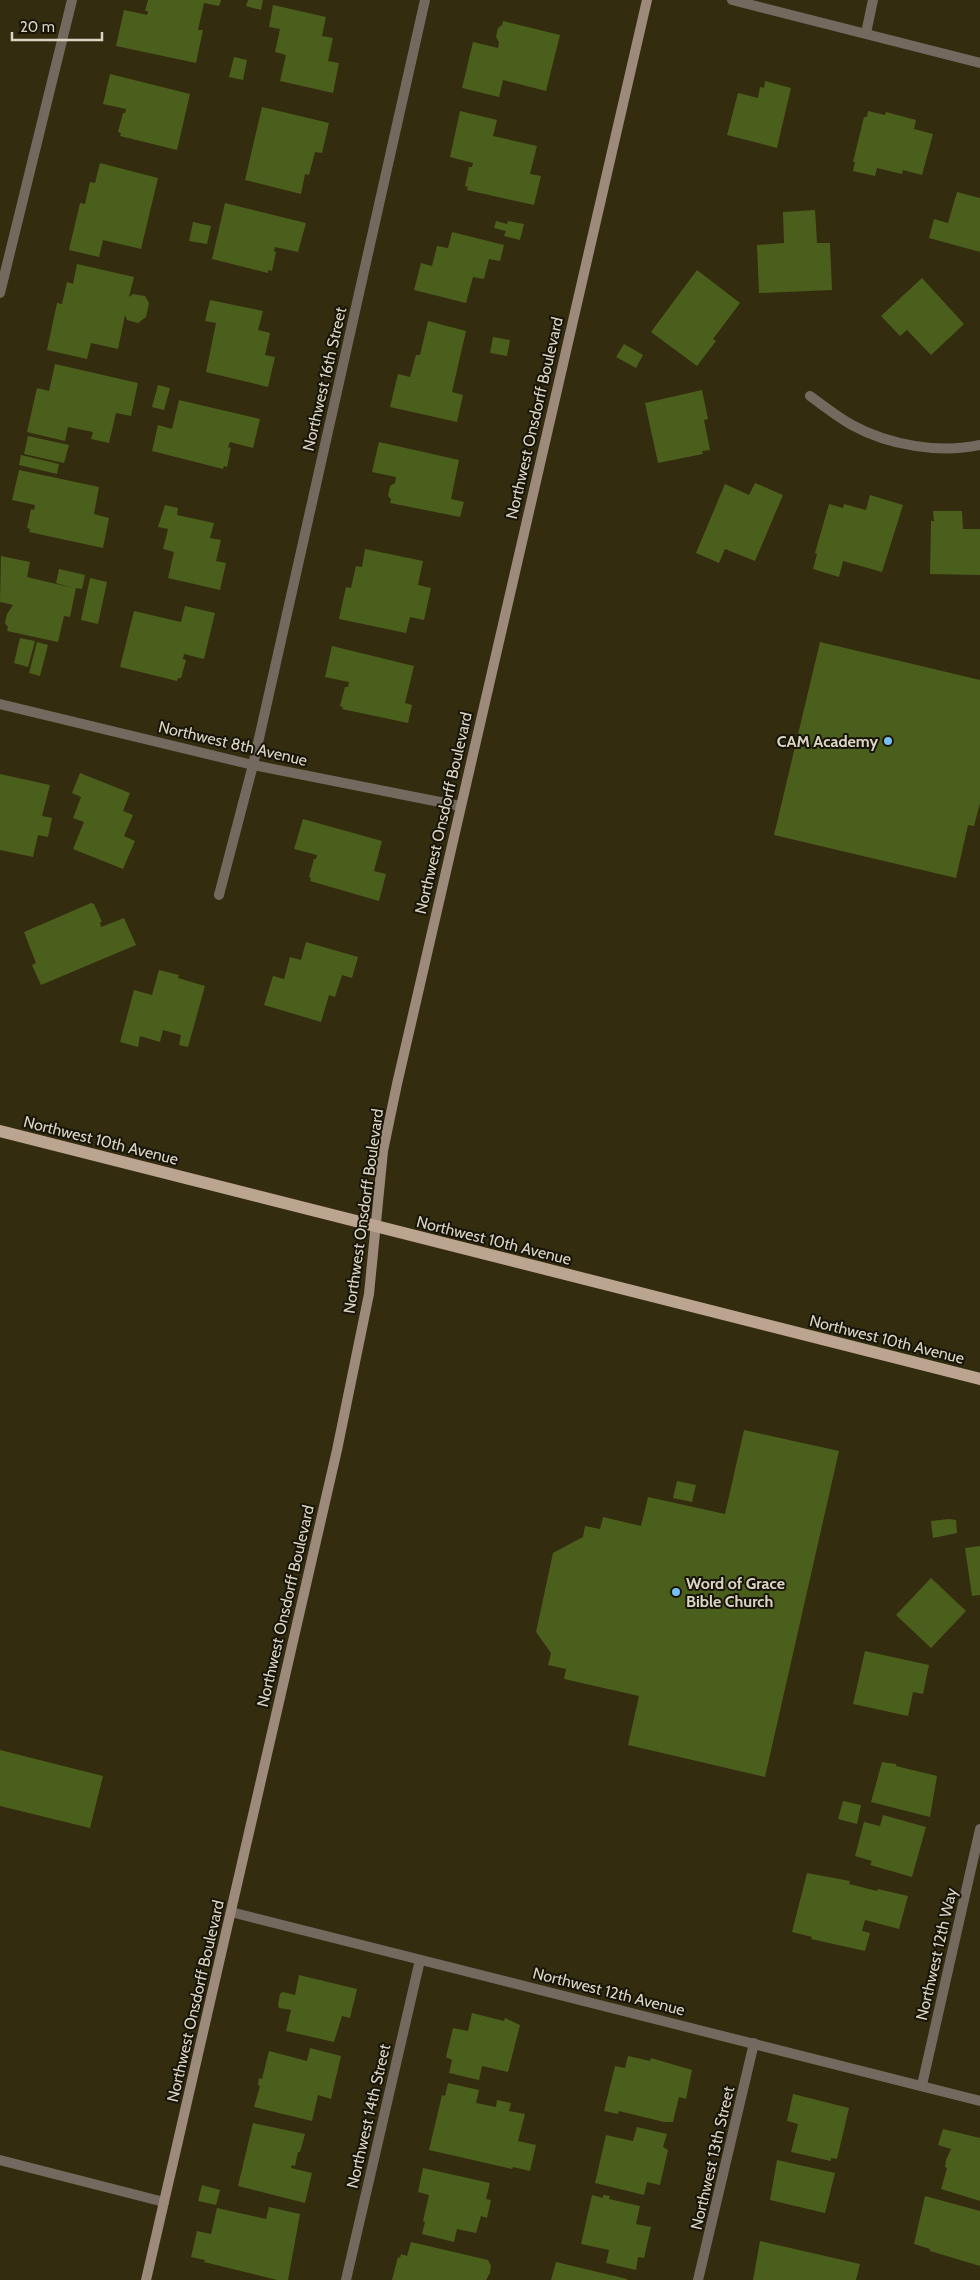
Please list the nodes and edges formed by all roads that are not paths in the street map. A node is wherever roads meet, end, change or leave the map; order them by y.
1 (72, 0) edge
2 (425, 0) edge
3 (647, 0) edge
4 (732, 0) edge
5 (873, 0) edge
6 (866, 33) junction
7 (980, 63) edge
8 (2, 278) edge
9 (0, 293) edge
10 (810, 396) dead end
11 (980, 445) edge
12 (0, 704) edge
13 (253, 765) junction
14 (460, 806) junction
15 (219, 895) dead end
16 (0, 1131) edge
17 (376, 1227) junction
18 (980, 1379) edge
19 (980, 1829) edge
20 (231, 1912) junction
21 (420, 1960) junction
22 (754, 2043) junction
23 (922, 2085) junction
24 (980, 2101) edge
25 (0, 2160) edge
26 (164, 2202) junction
27 (146, 2280) edge
28 (346, 2280) edge
29 (698, 2280) edge

1 - 8 street
2 - 13 street, Northwest 16th Street
3 - 14 street, Northwest Onsdorff Boulevard
4 - 6 street
5 - 6 street
6 - 7 street
8 - 9 street
10 - 11 street
12 - 13 street, Northwest 8th Avenue
13 - 14 street, Northwest 8th Avenue
13 - 15 street, Northwest 16th Street
14 - 17 street, Northwest Onsdorff Boulevard
16 - 17 main road, Northwest 10th Avenue
17 - 18 main road, Northwest 10th Avenue
17 - 20 street, Northwest Onsdorff Boulevard
19 - 23 street, Northwest 12th Way
20 - 21 street, Northwest 12th Avenue
20 - 26 street, Northwest Onsdorff Boulevard
21 - 22 street, Northwest 12th Avenue
21 - 28 street, Northwest 14th Street
22 - 23 street, Northwest 12th Avenue
22 - 29 street, Northwest 13th Street
23 - 24 street, Northwest 12th Avenue
25 - 26 street
26 - 27 street, Northwest Onsdorff Boulevard

